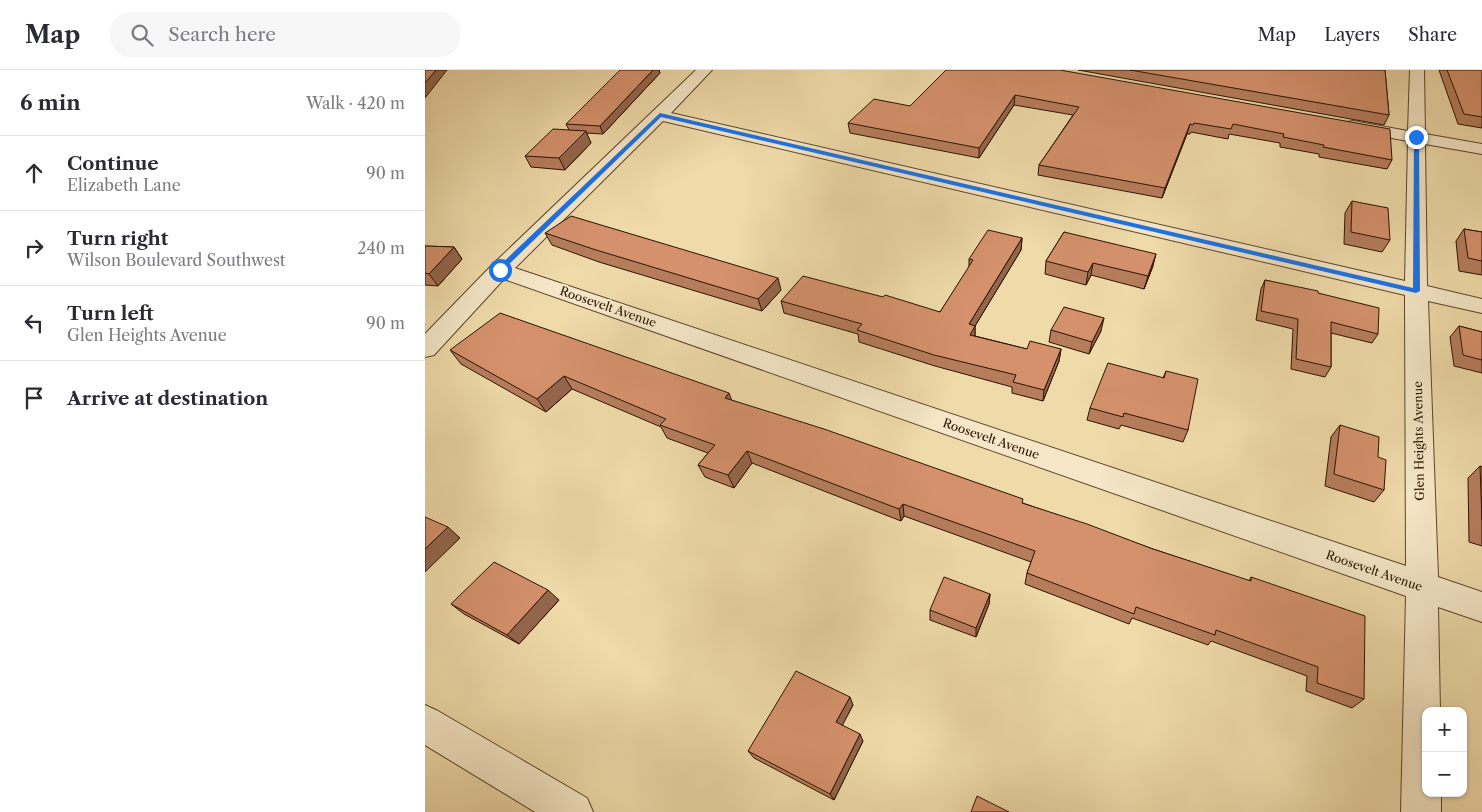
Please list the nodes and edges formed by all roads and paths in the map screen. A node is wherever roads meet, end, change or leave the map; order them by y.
1 (705, 70) edge
2 (1417, 70) edge
3 (660, 115) junction
4 (1340, 123) edge
5 (1416, 137) junction
6 (1482, 149) edge
7 (500, 270) junction
8 (1416, 291) junction
9 (1482, 306) edge
10 (425, 349) edge
11 (1423, 588) junction
12 (1482, 607) edge
13 (425, 724) edge
14 (573, 812) edge
15 (1421, 812) edge

1 - 3 street
2 - 5 street, Glen Heights Avenue
3 - 7 street
3 - 8 street
4 - 5 street
5 - 6 street
5 - 8 street, Glen Heights Avenue
7 - 10 street
7 - 11 street, Roosevelt Avenue
8 - 9 street
8 - 11 street, Glen Heights Avenue
11 - 12 street, Roosevelt Avenue
11 - 15 street, Glen Heights Avenue
13 - 14 street

